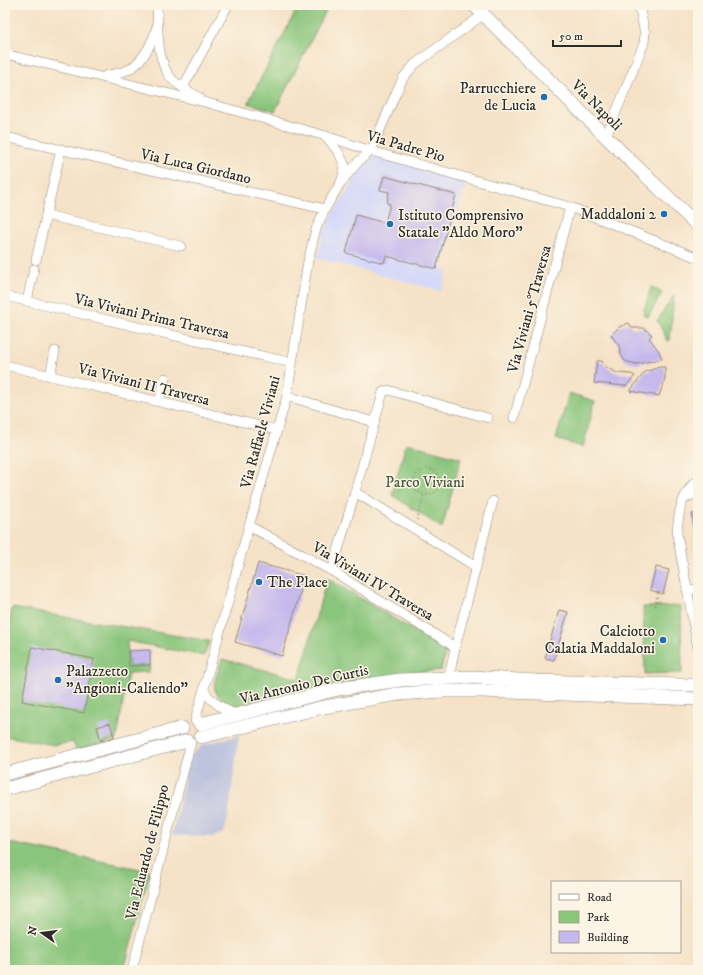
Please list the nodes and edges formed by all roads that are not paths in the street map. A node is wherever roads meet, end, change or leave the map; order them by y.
1 (157, 5) edge
2 (228, 5) edge
3 (639, 5) edge
4 (479, 10) edge
5 (158, 20) junction
6 (5, 54) edge
7 (102, 77) junction
8 (183, 87) junction
9 (208, 103) junction
10 (326, 136) junction
11 (5, 137) edge
12 (606, 137) junction
13 (61, 150) junction
14 (371, 151) junction
15 (341, 182) junction
16 (570, 207) junction
17 (325, 209) junction
18 (46, 215) junction
19 (698, 226) edge
20 (181, 246) dead end
21 (698, 258) edge
22 (5, 296) edge
23 (27, 301) junction
24 (55, 351) dead end
25 (292, 363) junction
26 (5, 365) edge
27 (50, 376) junction
28 (164, 378) dead end
29 (287, 396) junction
30 (159, 402) junction
31 (488, 418) dead end
32 (514, 418) dead end
33 (374, 422) junction
34 (277, 430) junction
35 (698, 482) edge
36 (355, 492) junction
37 (698, 493) edge
38 (493, 500) dead end
39 (683, 500) junction
40 (249, 526) junction
41 (476, 567) junction
42 (332, 571) junction
43 (687, 590) junction
44 (698, 590) edge
45 (455, 648) junction
46 (698, 650) edge
47 (449, 677) junction
48 (698, 684) edge
49 (536, 687) junction
50 (204, 691) junction
51 (698, 699) edge
52 (237, 715) junction
53 (195, 733) junction
54 (5, 774) edge
55 (5, 789) edge
56 (132, 970) edge

1 - 5 street
2 - 8 street
3 - 12 street
4 - 12 street, Via Napoli
4 - 14 street, Via Raffaele Viviani
5 - 7 street
5 - 8 street
6 - 7 street, Via Padre Pio
7 - 9 street, Via Padre Pio
8 - 9 street
9 - 10 street, Via Padre Pio
10 - 14 street, Via Padre Pio
10 - 15 street, Via Raffaele Viviani
11 - 13 street, Via Luca Giordano
12 - 19 street, Via Napoli
13 - 17 street, Via Luca Giordano
13 - 18 street
14 - 15 street, Via Raffaele Viviani
14 - 16 street, Via Padre Pio
15 - 17 street, Via Raffaele Viviani
16 - 21 street, Via Padre Pio
16 - 32 street, Via Viviani 5°Traversa
17 - 25 street, Via Raffaele Viviani
18 - 20 street
18 - 23 street
22 - 23 street, Via Viviani Prima Traversa
23 - 25 street, Via Viviani Prima Traversa
24 - 27 street
25 - 29 street, Via Raffaele Viviani
26 - 27 street, Via Viviani II Traversa
27 - 30 street, Via Viviani II Traversa
28 - 30 street
29 - 33 street
29 - 34 street, Via Raffaele Viviani
30 - 34 street, Via Viviani II Traversa
31 - 33 street
33 - 36 street
34 - 40 street, Via Raffaele Viviani
35 - 39 street
36 - 41 street
36 - 42 street
37 - 39 street
38 - 41 street
39 - 43 street
40 - 42 street, Via Viviani IV Traversa
40 - 50 street, Via Raffaele Viviani
41 - 45 street
42 - 45 street, Via Viviani IV Traversa
43 - 44 street
43 - 46 street
45 - 47 street
47 - 49 street, Via Antonio De Curtis
47 - 52 street, Via Antonio De Curtis
48 - 49 street, Via Antonio De Curtis
49 - 51 street, Via Antonio De Curtis
49 - 53 street, Via Antonio De Curtis
50 - 52 street
50 - 53 street, Via Raffaele Viviani
52 - 53 street, Via Antonio De Curtis
53 - 54 street, Via Antonio De Curtis
53 - 55 street, Via Antonio De Curtis
53 - 56 street, Via Eduardo de Filippo

